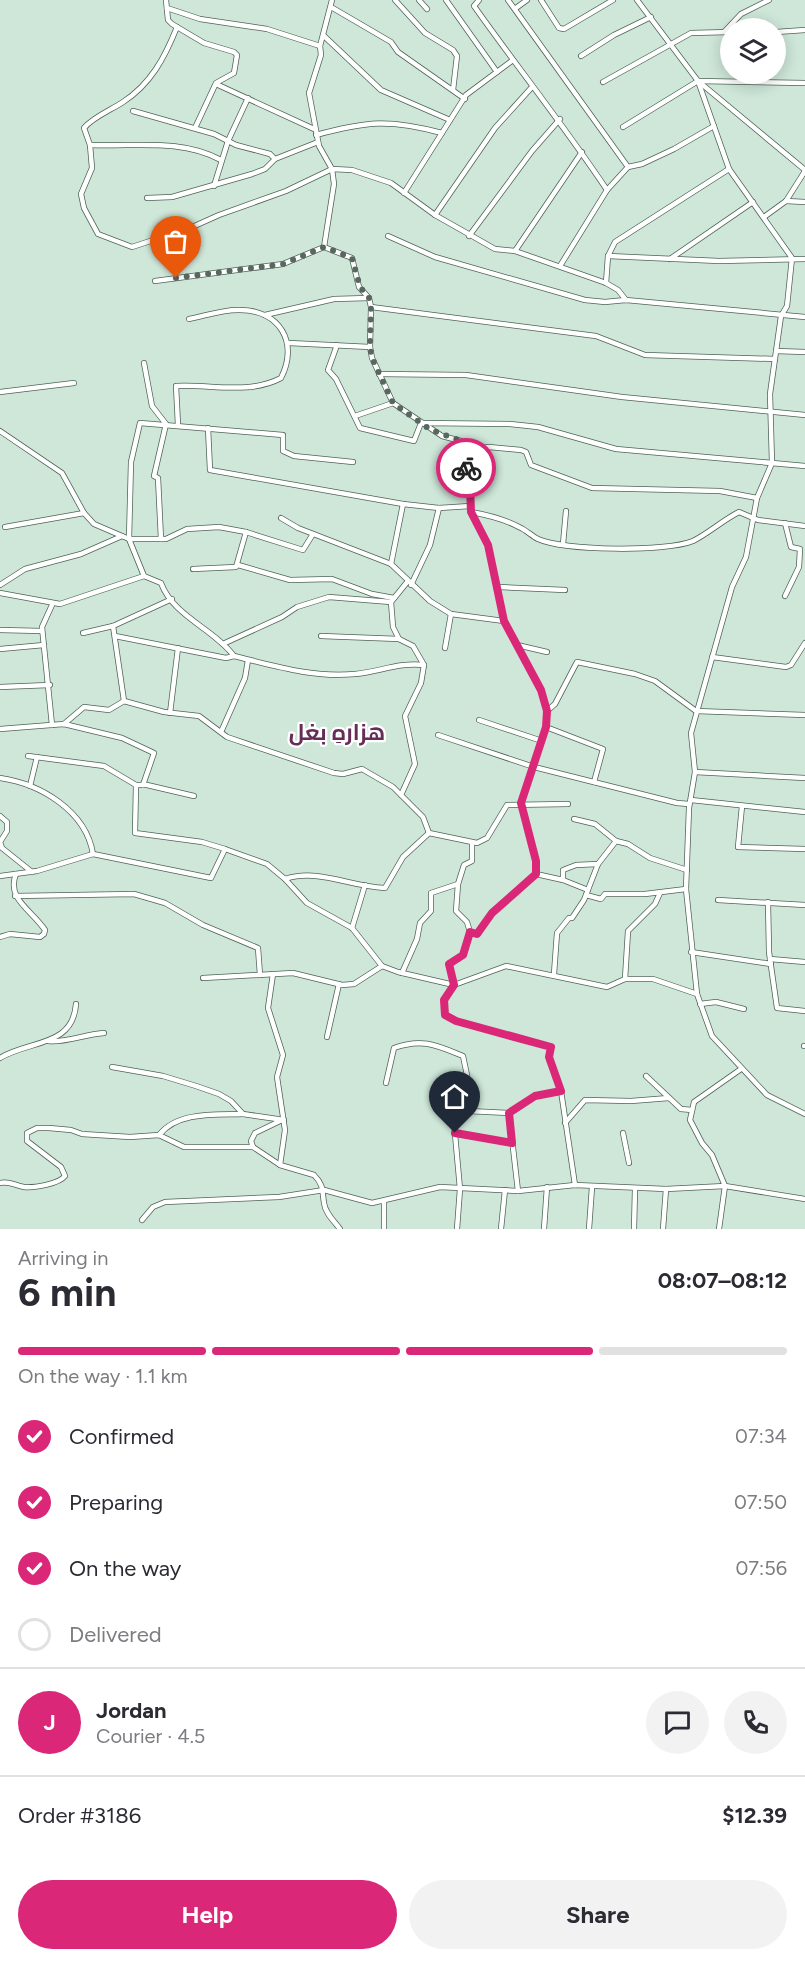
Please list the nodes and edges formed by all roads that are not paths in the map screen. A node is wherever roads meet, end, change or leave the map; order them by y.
1 (166, 0) edge
2 (395, 0) edge
3 (419, 0) edge
4 (446, 0) edge
5 (479, 0) edge
6 (508, 0) edge
7 (526, 0) edge
8 (541, 0) edge
9 (613, 0) edge
10 (769, 0) edge
11 (640, 1) edge
12 (330, 2) edge
13 (167, 8) junction
14 (516, 8) junction
15 (427, 9) dead end
16 (651, 17) junction
17 (738, 18) edge
18 (177, 27) junction
19 (805, 30) edge
20 (720, 31) edge
21 (786, 31) edge
22 (324, 36) junction
23 (671, 45) junction
24 (320, 46) junction
25 (580, 56) dead end
26 (513, 60) junction
27 (496, 72) junction
28 (698, 81) junction
29 (603, 82) dead end
30 (805, 83) edge
31 (216, 84) junction
32 (532, 87) junction
33 (453, 90) junction
34 (248, 98) junction
35 (465, 99) junction
36 (133, 111) dead end
37 (560, 119) junction
38 (450, 120) junction
39 (714, 126) junction
40 (623, 127) dead end
41 (195, 128) junction
42 (315, 132) junction
43 (442, 134) junction
44 (228, 141) junction
45 (318, 142) junction
46 (90, 145) junction
47 (582, 152) junction
48 (275, 159) junction
49 (221, 160) junction
50 (628, 167) junction
51 (332, 169) junction
52 (729, 169) junction
53 (805, 171) edge
54 (214, 186) junction
55 (607, 190) junction
56 (404, 193) junction
57 (147, 198) dead end
58 (786, 201) junction
59 (753, 202) junction
60 (805, 202) edge
61 (435, 215) junction
62 (764, 217) junction
63 (388, 236) dead end
64 (469, 236) junction
65 (324, 247) junction
66 (515, 251) junction
67 (608, 256) junction
68 (792, 258) junction
69 (805, 259) edge
70 (670, 260) junction
71 (561, 266) junction
72 (155, 281) dead end
73 (606, 283) junction
74 (369, 298) junction
75 (626, 300) junction
76 (371, 307) junction
77 (264, 315) junction
78 (781, 316) junction
79 (805, 317) edge
80 (189, 319) dead end
81 (289, 343) junction
82 (337, 345) junction
83 (370, 347) junction
84 (776, 351) junction
85 (805, 352) edge
86 (775, 359) junction
87 (144, 363) dead end
88 (379, 374) junction
89 (74, 383) dead end
90 (0, 392) edge
91 (393, 403) junction
92 (769, 412) junction
93 (805, 415) edge
94 (356, 416) junction
95 (421, 423) junction
96 (166, 424) junction
97 (178, 425) junction
98 (208, 428) junction
99 (0, 431) edge
100 (464, 450) junction
101 (353, 462) dead end
102 (772, 462) junction
103 (805, 466) edge
104 (757, 498) junction
105 (403, 504) junction
106 (439, 508) junction
107 (471, 509) junction
108 (566, 511) dead end
109 (84, 513) junction
110 (753, 517) junction
111 (281, 518) dead end
112 (785, 523) junction
113 (805, 526) edge
114 (5, 527) dead end
115 (246, 532) junction
116 (313, 534) junction
117 (122, 536) junction
118 (129, 539) junction
119 (161, 539) junction
120 (563, 544) junction
121 (392, 564) junction
122 (238, 565) junction
123 (193, 569) dead end
124 (144, 576) junction
125 (409, 583) junction
126 (0, 585) edge
127 (499, 586) junction
128 (565, 590) dead end
129 (0, 593) edge
130 (784, 596) dead end
131 (172, 599) junction
132 (393, 600) junction
133 (52, 605) junction
134 (451, 614) junction
135 (504, 621) junction
136 (113, 626) junction
137 (0, 630) edge
138 (42, 631) junction
139 (83, 633) dead end
140 (115, 636) junction
141 (321, 636) dead end
142 (399, 639) junction
143 (225, 643) junction
144 (805, 644) edge
145 (44, 645) junction
146 (517, 645) junction
147 (178, 648) junction
148 (445, 648) dead end
149 (0, 649) edge
150 (547, 652) dead end
151 (234, 656) junction
152 (712, 657) junction
153 (248, 660) junction
154 (424, 665) junction
155 (50, 685) junction
156 (0, 687) edge
157 (124, 701) junction
158 (547, 711) junction
159 (696, 711) junction
160 (170, 713) junction
161 (805, 715) edge
162 (479, 720) dead end
163 (52, 724) junction
164 (64, 724) junction
165 (546, 727) junction
166 (0, 729) edge
167 (221, 732) junction
168 (438, 735) dead end
169 (542, 741) junction
170 (28, 756) dead end
171 (37, 757) junction
172 (534, 767) junction
173 (695, 772) junction
174 (0, 778) edge
175 (805, 778) edge
176 (594, 782) junction
177 (136, 785) junction
178 (143, 785) junction
179 (30, 786) junction
180 (401, 795) junction
181 (195, 796) dead end
182 (690, 802) junction
183 (521, 803) junction
184 (568, 804) dead end
185 (742, 806) junction
186 (805, 812) edge
187 (0, 816) edge
188 (574, 819) dead end
189 (429, 833) junction
190 (616, 841) junction
191 (472, 843) junction
192 (225, 849) junction
193 (805, 849) edge
194 (93, 854) junction
195 (598, 864) junction
196 (687, 870) junction
197 (32, 872) junction
198 (16, 874) junction
199 (536, 874) junction
200 (0, 876) edge
201 (285, 879) junction
202 (562, 880) junction
203 (458, 884) junction
204 (365, 885) junction
205 (686, 889) junction
206 (587, 892) junction
207 (660, 893) junction
208 (15, 896) junction
209 (718, 900) dead end
210 (768, 902) junction
211 (805, 905) edge
212 (352, 928) junction
213 (470, 932) junction
214 (0, 937) edge
215 (691, 952) junction
216 (771, 962) junction
217 (805, 962) edge
218 (382, 966) junction
219 (402, 973) junction
220 (273, 974) junction
221 (554, 974) junction
222 (260, 975) junction
223 (203, 978) dead end
224 (625, 979) junction
225 (339, 984) junction
226 (454, 985) junction
227 (697, 994) junction
228 (76, 1004) dead end
229 (700, 1004) junction
230 (744, 1009) dead end
231 (805, 1011) edge
232 (104, 1033) dead end
233 (327, 1037) dead end
234 (45, 1040) junction
235 (0, 1058) edge
236 (112, 1067) dead end
237 (741, 1069) junction
238 (646, 1076) dead end
239 (386, 1083) dead end
240 (561, 1091) junction
241 (669, 1098) junction
242 (692, 1110) junction
243 (509, 1113) junction
244 (243, 1114) junction
245 (805, 1114) edge
246 (284, 1120) junction
247 (454, 1123) dead end
248 (565, 1123) junction
249 (455, 1133) junction
250 (623, 1133) dead end
251 (159, 1135) junction
252 (512, 1143) junction
253 (253, 1147) junction
254 (629, 1163) dead end
255 (280, 1165) junction
256 (0, 1183) edge
257 (575, 1185) junction
258 (725, 1186) junction
259 (547, 1187) junction
260 (592, 1187) junction
261 (460, 1189) junction
262 (635, 1189) junction
263 (666, 1189) junction
264 (324, 1190) junction
265 (505, 1190) junction
266 (518, 1191) junction
267 (805, 1199) edge
268 (384, 1202) junction
269 (142, 1220) dead end
270 (340, 1229) edge
271 (384, 1229) edge
272 (457, 1229) edge
273 (501, 1229) edge
274 (544, 1229) edge
275 (589, 1229) edge
276 (634, 1229) edge
277 (663, 1229) edge
278 (719, 1229) edge

1 - 13 street
2 - 33 street
3 - 15 street
4 - 27 street
5 - 26 street
6 - 14 street
7 - 14 street
8 - 9 street
10 - 17 street
11 - 16 street
12 - 22 street
12 - 33 street
13 - 18 street
13 - 24 street
14 - 50 street
16 - 23 street
16 - 25 street
18 - 31 street
18 - 46 street
19 - 21 street
20 - 23 street
22 - 24 street
22 - 38 street
23 - 28 street
23 - 29 street
24 - 42 street
26 - 27 street
26 - 32 street
27 - 35 street
28 - 30 street
28 - 39 street
28 - 40 street
28 - 53 street
31 - 34 street
31 - 41 street
32 - 37 street
32 - 61 street
33 - 35 street
34 - 42 street
34 - 44 street
35 - 38 street
36 - 41 street
37 - 47 street
37 - 64 street
38 - 43 street
39 - 50 street
39 - 52 street
41 - 44 street
42 - 43 street
42 - 45 street
43 - 56 street
44 - 48 street
44 - 49 street
45 - 48 street
45 - 51 street
46 - 49 street
46 - 51 street
47 - 55 street
47 - 66 street
48 - 54 street
49 - 54 street
50 - 55 street
51 - 56 street
51 - 65 street
52 - 59 street
52 - 67 street
53 - 58 street
54 - 57 street
55 - 71 street
56 - 61 street
58 - 60 street
58 - 62 street
59 - 62 street
59 - 70 street
61 - 64 street
62 - 68 street
63 - 75 street
64 - 66 street
65 - 72 street
65 - 74 street
66 - 71 street
67 - 70 street
67 - 73 street
68 - 69 street
68 - 70 street
68 - 78 street
71 - 73 street
73 - 75 street
74 - 76 street
74 - 77 street
75 - 78 street
76 - 83 street
76 - 86 street
77 - 80 street
77 - 81 street
78 - 79 street
78 - 84 street
81 - 82 street
81 - 97 street
82 - 83 street
82 - 94 street
83 - 88 street
84 - 85 street
84 - 86 street
86 - 92 street
87 - 96 street
88 - 91 street
88 - 92 street
89 - 90 street
91 - 94 street
91 - 95 street
92 - 93 street
92 - 102 street
94 - 95 street
95 - 100 street
95 - 102 street
96 - 97 street
96 - 118 street
96 - 119 street
97 - 98 street
98 - 101 street
98 - 105 street
99 - 109 street
100 - 104 street
100 - 107 street
102 - 103 street
102 - 104 street
104 - 110 street
105 - 106 street
105 - 121 street
106 - 107 street
106 - 125 street
107 - 120 street
107 - 127 street
108 - 120 street
109 - 114 street
109 - 117 street
110 - 112 street
110 - 120 street
110 - 152 street
111 - 116 street
112 - 113 street
112 - 130 street
115 - 116 street
115 - 119 street
115 - 122 street
116 - 121 street
117 - 118 street
117 - 126 street
118 - 119 street
118 - 124 street
121 - 125 street
122 - 123 street
122 - 132 street
124 - 131 street
124 - 133 street
125 - 132 street
125 - 134 street
127 - 128 street
127 - 135 street
129 - 133 street
131 - 136 street
131 - 143 street
132 - 142 street
132 - 143 street
133 - 138 street
134 - 135 street
134 - 148 street
135 - 146 street
136 - 139 street
136 - 140 street
137 - 138 street
138 - 145 street
140 - 147 street
140 - 157 street
141 - 142 street
142 - 154 street
143 - 151 street
144 - 152 street
145 - 149 street
145 - 155 street
146 - 150 street
146 - 158 street
147 - 151 street
147 - 160 street
151 - 153 street
152 - 159 street
153 - 154 street
153 - 167 street
154 - 180 street
155 - 156 street
155 - 163 street
157 - 160 street
157 - 164 street
158 - 159 street
158 - 165 street
159 - 161 street
159 - 173 street
160 - 167 street
162 - 169 street
163 - 164 street
163 - 166 street
164 - 178 street
165 - 169 street
165 - 176 street
167 - 180 street
168 - 172 street
169 - 172 street
170 - 171 street
171 - 177 street
171 - 179 street
172 - 176 street
172 - 183 street
173 - 175 street
173 - 182 street
174 - 179 street
176 - 182 street
177 - 178 street
177 - 192 street
178 - 181 street
179 - 194 street
180 - 189 street
182 - 185 street
182 - 196 street
183 - 184 street
183 - 191 street
183 - 199 street
185 - 186 street
185 - 193 street
187 - 197 street
188 - 190 street
189 - 191 street
189 - 204 street
190 - 195 street
190 - 196 street
191 - 203 street
192 - 194 street
192 - 201 street
194 - 197 street
195 - 202 street
195 - 206 street
196 - 205 street
197 - 198 street
198 - 200 street
198 - 208 street
199 - 202 street
199 - 213 street
201 - 204 street
201 - 212 street
202 - 206 street
203 - 213 street
203 - 219 street
204 - 212 street
205 - 207 street
205 - 215 street
206 - 207 street
206 - 221 street
207 - 224 street
208 - 214 street
208 - 222 street
209 - 210 street
210 - 211 street
210 - 216 street
212 - 218 street
213 - 226 street
215 - 216 street
215 - 227 street
216 - 217 street
216 - 231 street
218 - 219 street
218 - 225 street
219 - 226 street
220 - 222 street
220 - 225 street
220 - 246 street
221 - 224 street
221 - 226 street
222 - 223 street
224 - 227 street
225 - 233 street
226 - 240 street
227 - 229 street
228 - 234 street
229 - 230 street
229 - 237 street
232 - 234 street
234 - 235 street
236 - 244 street
237 - 242 street
237 - 245 street
238 - 241 street
239 - 243 street
240 - 243 street
240 - 248 street
241 - 242 street
241 - 248 street
242 - 258 street
243 - 252 street
244 - 246 street
244 - 251 street
246 - 253 street
246 - 255 street
247 - 249 street
248 - 257 street
249 - 252 street
249 - 261 street
250 - 254 street
251 - 253 street
251 - 256 street
252 - 266 street
253 - 255 street
255 - 264 street
257 - 259 street
257 - 260 street
258 - 263 street
258 - 267 street
258 - 278 street
259 - 266 street
259 - 274 street
260 - 262 street
260 - 275 street
261 - 265 street
261 - 268 street
261 - 272 street
262 - 263 street
262 - 276 street
263 - 277 street
264 - 268 street
264 - 269 street
264 - 270 street
265 - 266 street
265 - 273 street
268 - 271 street

